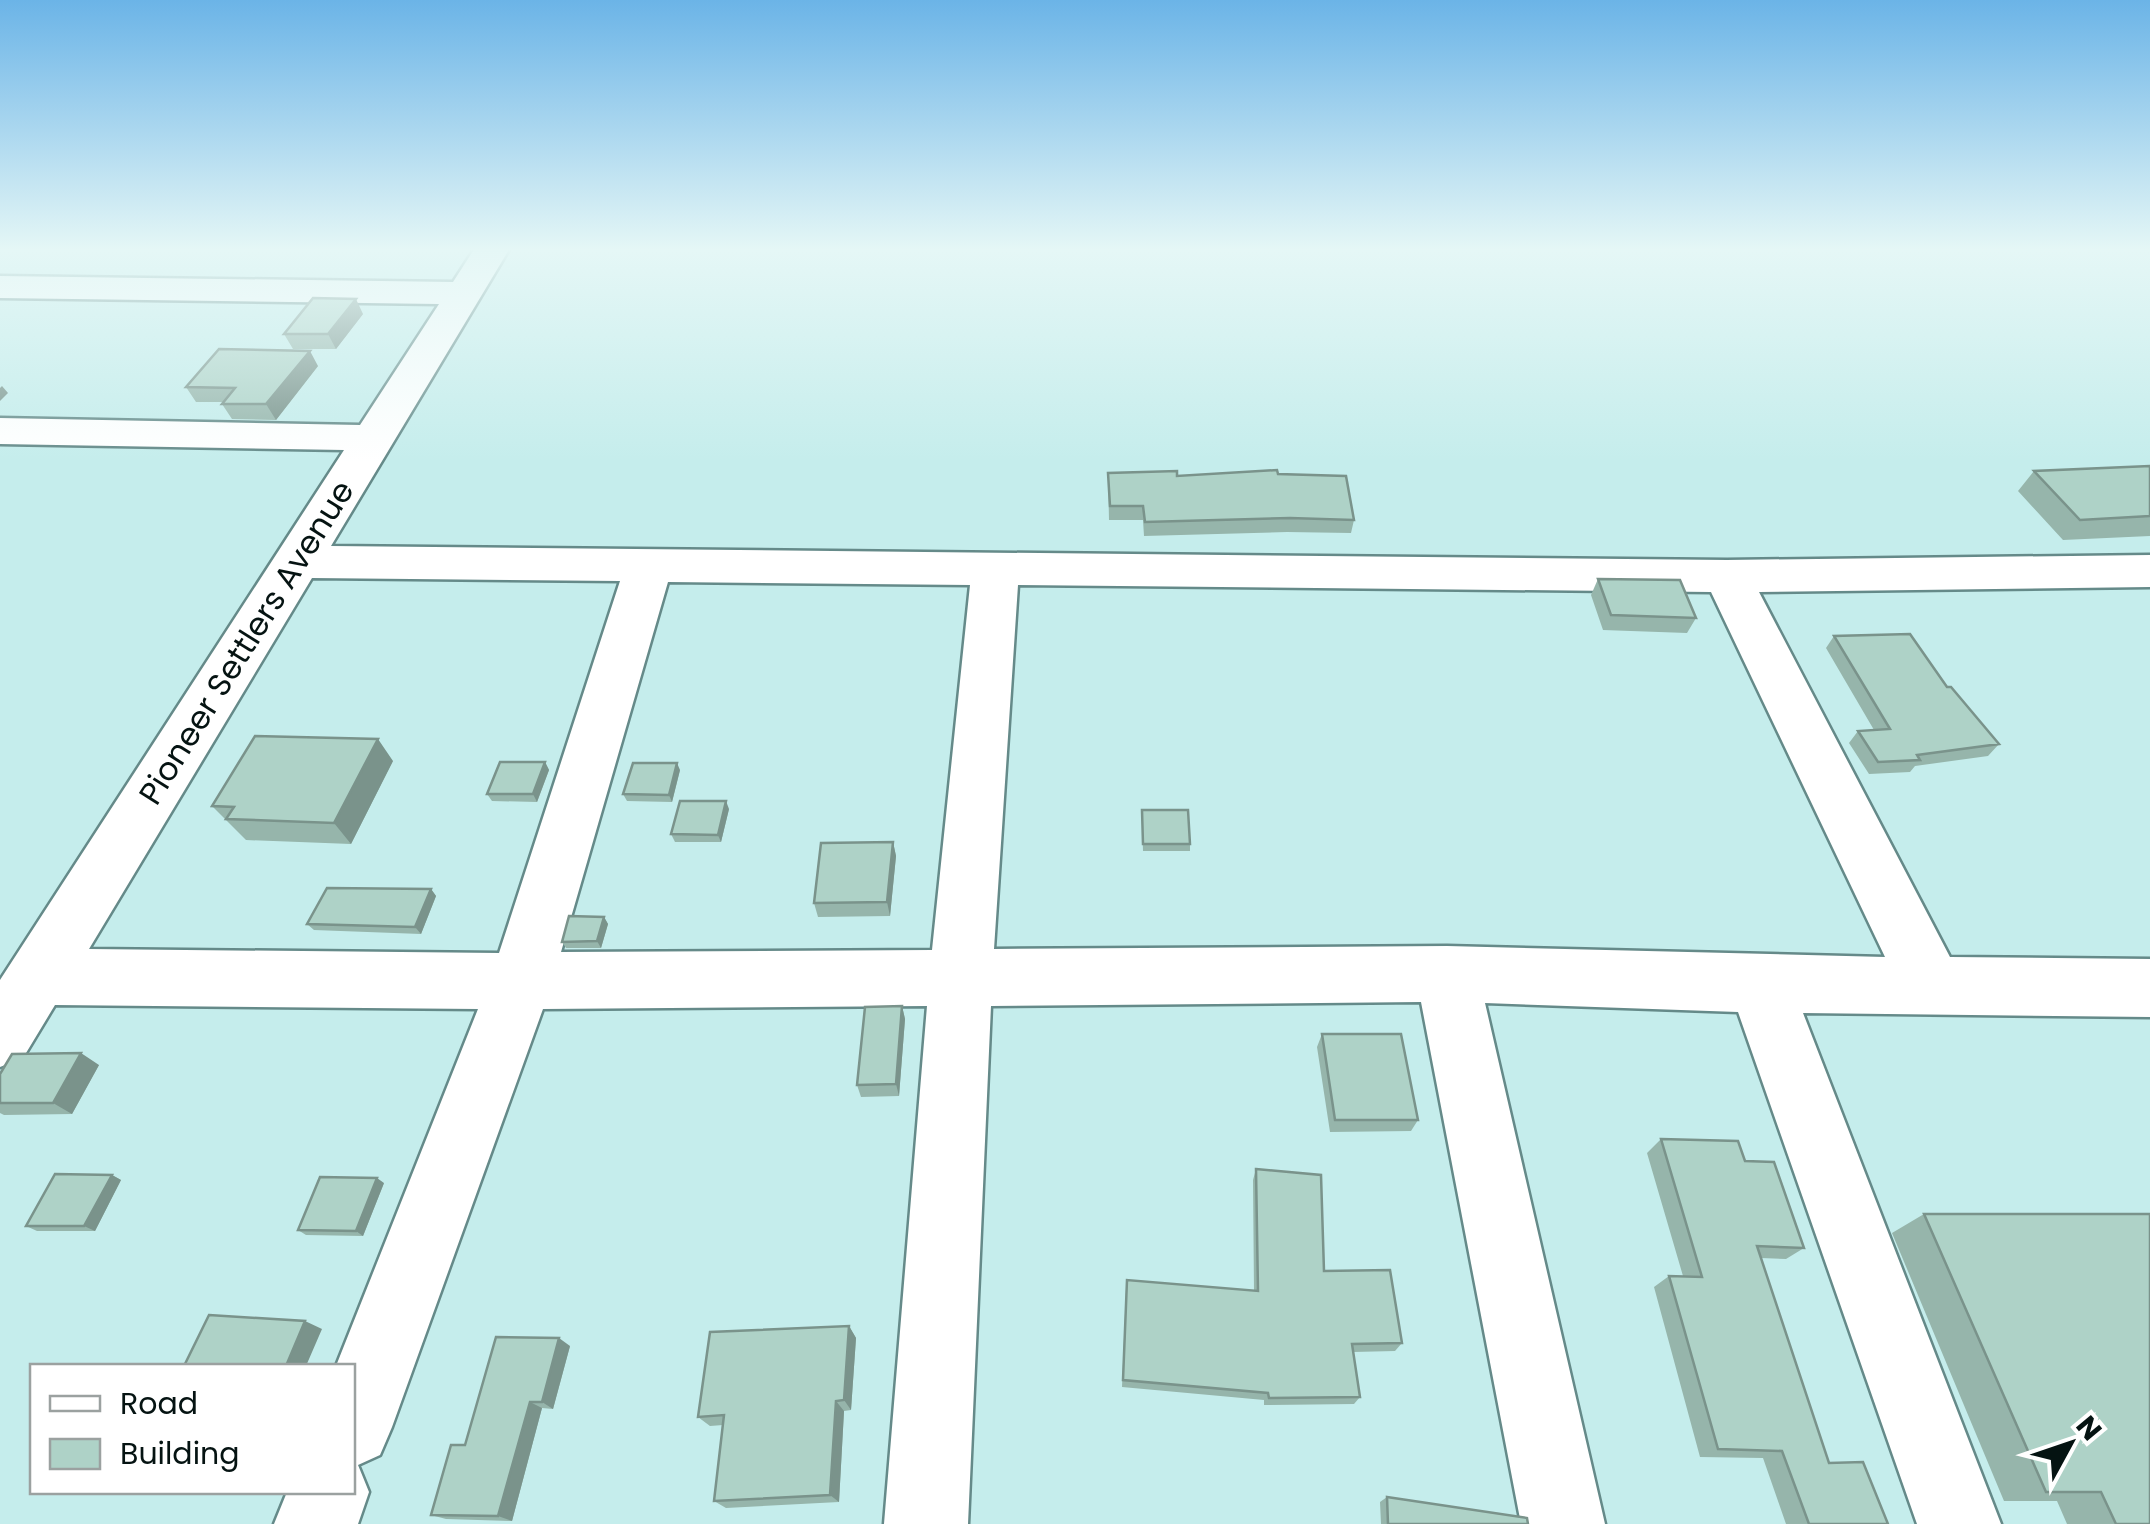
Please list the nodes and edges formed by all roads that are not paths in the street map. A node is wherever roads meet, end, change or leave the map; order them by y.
1 (449, 319) edge
2 (0, 431) edge
3 (374, 438) junction
4 (297, 562) junction
5 (649, 565) junction
6 (996, 569) junction
7 (2150, 571) edge
8 (1728, 576) junction
9 (1448, 974) junction
10 (961, 976) junction
11 (38, 977) junction
12 (521, 981) junction
13 (1760, 984) junction
14 (1931, 985) junction
15 (2150, 988) edge
16 (0, 1036) edge
17 (355, 1419) edge
18 (327, 1494) edge
19 (316, 1524) edge
20 (926, 1524) edge
21 (1563, 1524) edge
22 (1959, 1524) edge

1 - 3 street, Pioneer Settlers Avenue
2 - 3 street
3 - 4 street, Pioneer Settlers Avenue
4 - 5 street
4 - 11 street, Pioneer Settlers Avenue
5 - 6 street
5 - 12 street
6 - 8 street
6 - 10 street
7 - 8 street
8 - 14 street
9 - 10 street
9 - 13 street
9 - 21 street
10 - 12 street
10 - 20 street
11 - 12 street
11 - 16 street, Pioneer Settlers Avenue
12 - 17 street
13 - 14 street
13 - 22 street
14 - 15 street
18 - 19 street

